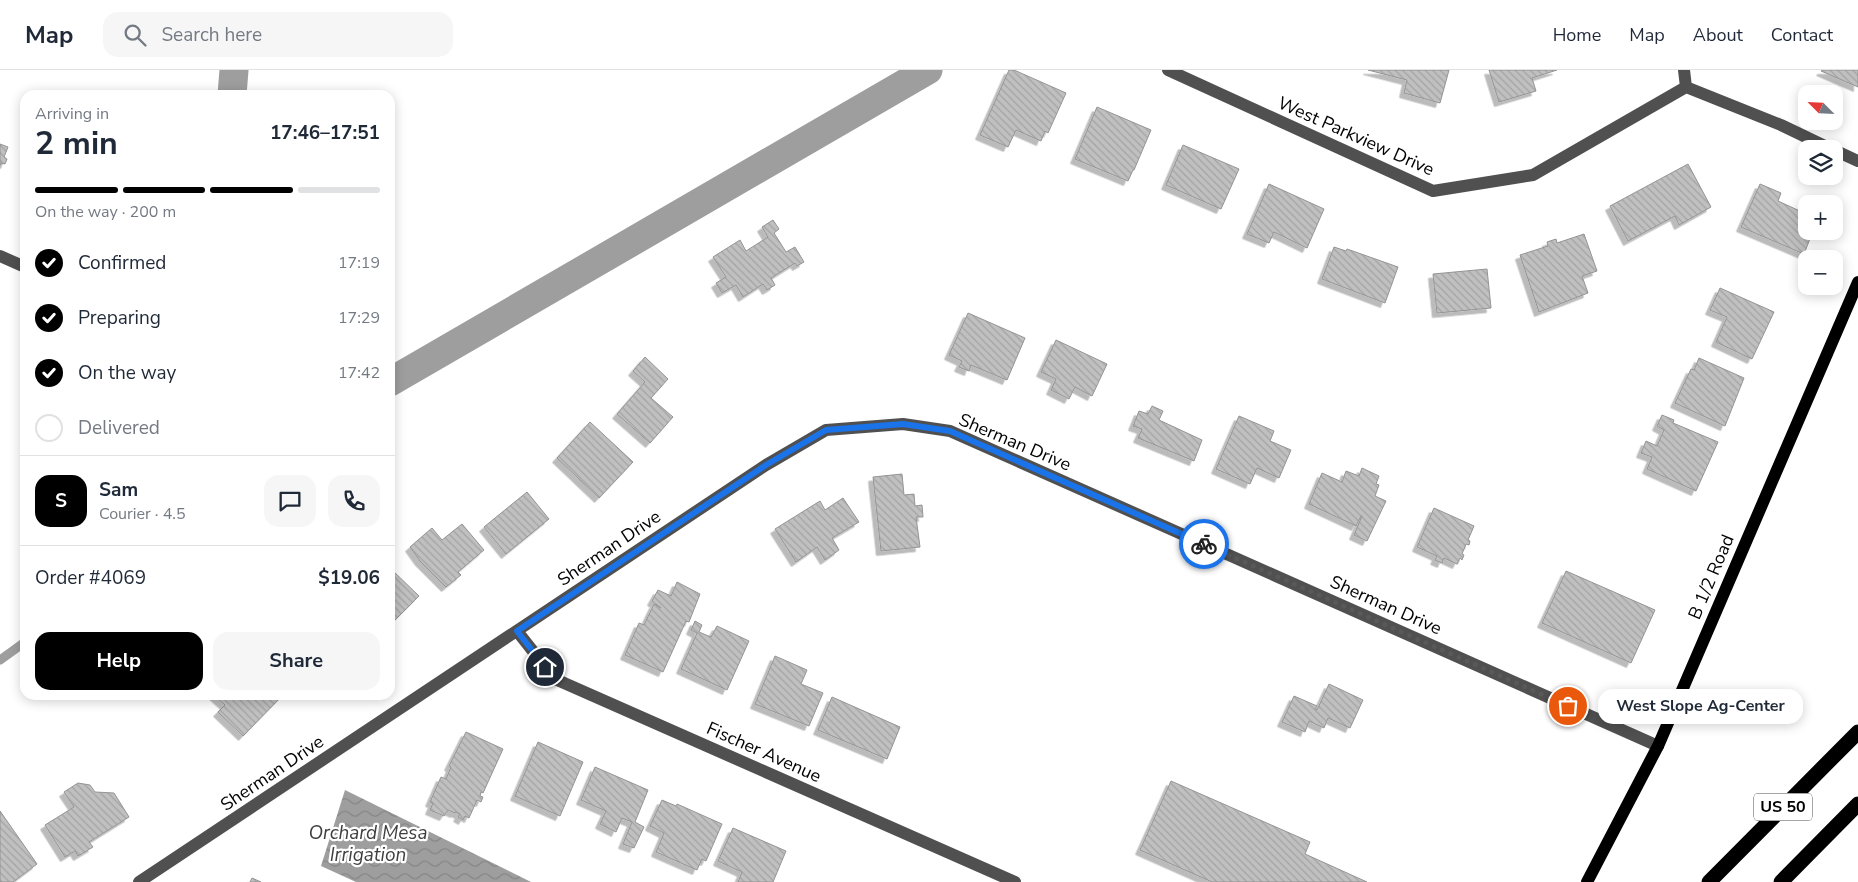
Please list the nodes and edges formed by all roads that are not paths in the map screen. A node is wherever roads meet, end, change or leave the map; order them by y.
1 (1168, 70) edge
2 (1684, 70) edge
3 (1686, 87) junction
4 (1814, 140) edge
5 (1843, 154) edge
6 (1858, 161) edge
7 (0, 256) edge
8 (20, 266) edge
9 (1858, 282) edge
10 (517, 631) junction
11 (1858, 732) edge
12 (1658, 746) junction
13 (1858, 804) edge
14 (139, 882) edge
15 (1015, 882) edge
16 (1587, 882) edge
17 (1709, 882) edge
18 (1781, 882) edge

1 - 3 street, West Parkview Drive
2 - 3 street
3 - 4 street
5 - 6 street
7 - 8 street
9 - 12 main road, B 1/2 Road
10 - 12 street, Sherman Drive
10 - 14 street, Sherman Drive
10 - 15 street, Fischer Avenue
11 - 17 highway, US 50
12 - 16 main road, B 1/2 Road
13 - 18 highway, US 50

